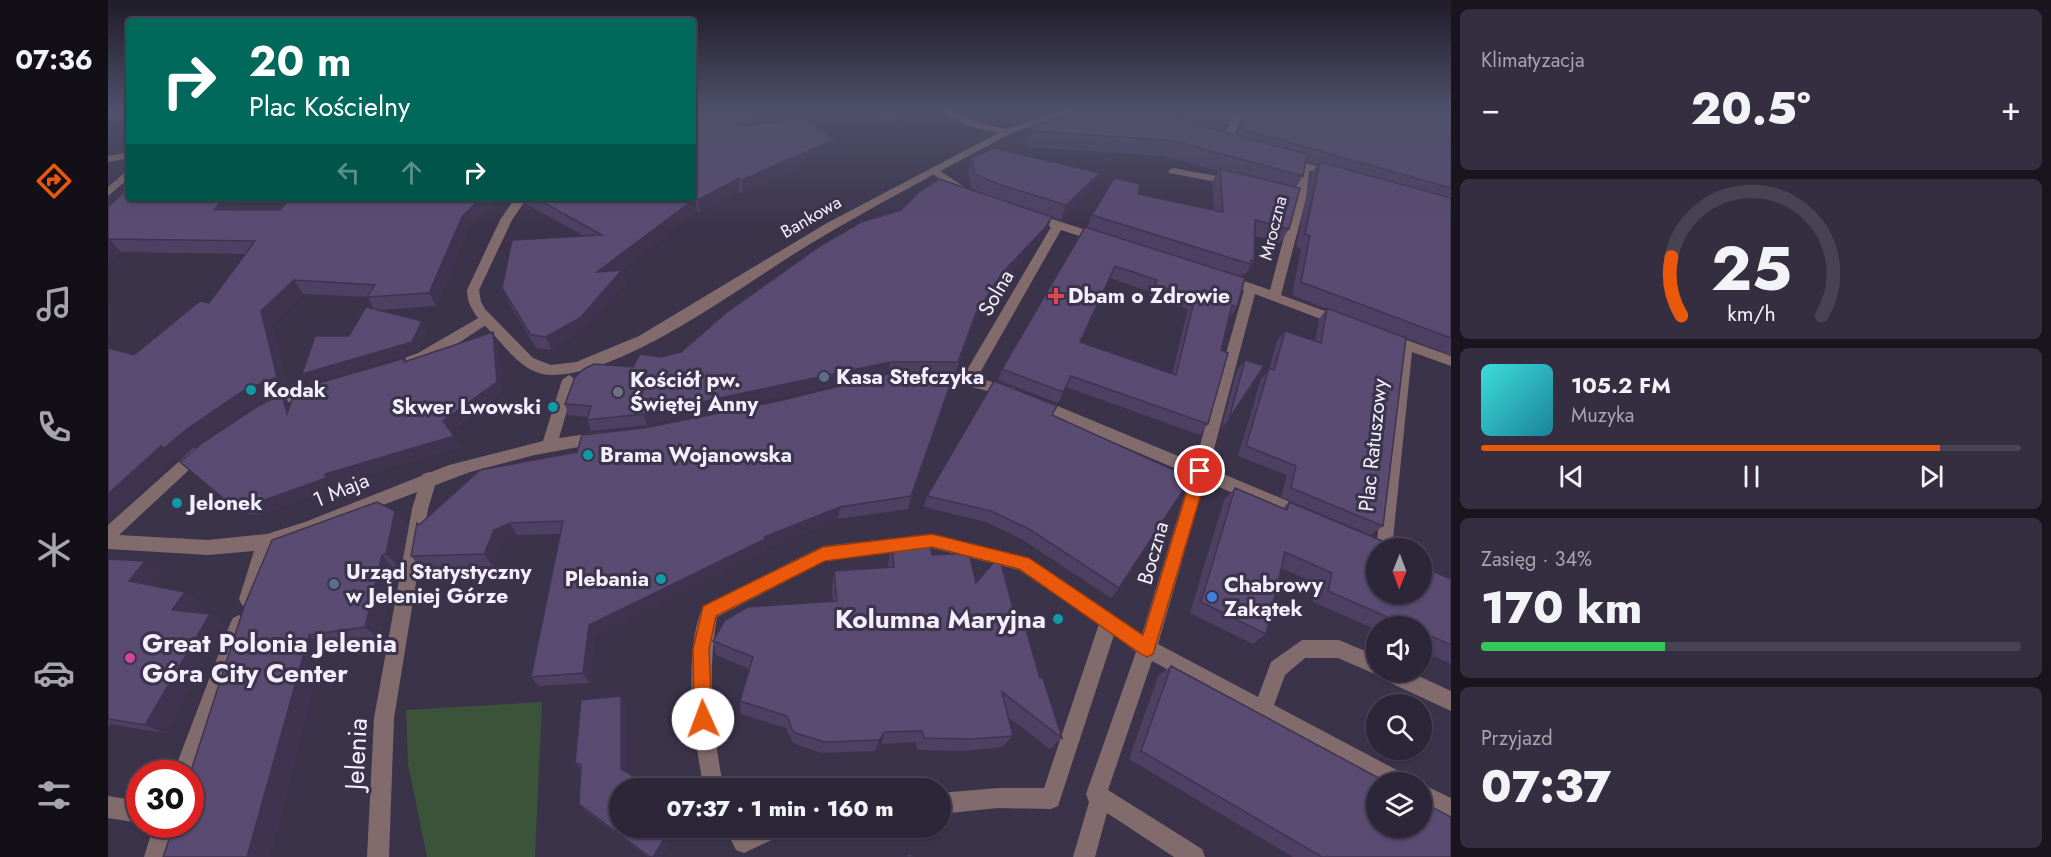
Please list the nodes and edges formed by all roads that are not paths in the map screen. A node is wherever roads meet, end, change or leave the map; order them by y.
1 (974, 149) edge
2 (126, 156) edge
3 (1272, 157) edge
4 (108, 159) edge
5 (1305, 167) junction
6 (934, 170) junction
7 (1173, 171) dead end
8 (126, 175) edge
9 (1350, 179) edge
10 (1247, 185) edge
11 (108, 193) edge
12 (979, 198) edge
13 (519, 201) edge
14 (1019, 212) edge
15 (1058, 225) junction
16 (1115, 243) edge
17 (1206, 273) edge
18 (1251, 287) junction
19 (1274, 298) junction
20 (487, 318) junction
21 (1353, 326) edge
22 (1375, 334) edge
23 (1406, 345) junction
24 (1451, 362) edge
25 (393, 368) edge
26 (570, 375) junction
27 (921, 379) edge
28 (968, 381) junction
29 (328, 386) edge
30 (252, 416) edge
31 (615, 436) edge
32 (215, 441) edge
33 (550, 444) junction
34 (1200, 471) junction
35 (429, 478) junction
36 (1319, 522) edge
37 (108, 535) edge
38 (1380, 538) edge
39 (265, 541) junction
40 (108, 542) edge
41 (1109, 621) junction
42 (1147, 648) junction
43 (1366, 661) edge
44 (1410, 682) edge
45 (1451, 701) edge
46 (1263, 709) junction
47 (188, 760) edge
48 (1380, 772) edge
49 (712, 778) edge
50 (1099, 796) junction
51 (1432, 800) edge
52 (951, 803) edge
53 (108, 807) edge
54 (126, 810) edge
55 (1451, 810) edge
56 (161, 838) edge
57 (155, 857) edge
58 (378, 857) edge
59 (1084, 857) edge
60 (1194, 857) edge

1 - 6 street, Bankowa
2 - 4 street
3 - 5 street
5 - 9 street
5 - 19 street, Mroczna
6 - 12 street
6 - 26 street, Bankowa
7 - 10 street
8 - 11 street
13 - 20 street
14 - 15 street
15 - 16 street
15 - 28 street, Solna
17 - 18 street
18 - 19 street
18 - 34 street, Boczna
19 - 21 street
20 - 25 street
20 - 26 street
22 - 23 street
23 - 24 street
23 - 38 street, Plac Ratuszowy
26 - 33 street
27 - 28 street
28 - 34 street
29 - 30 street
31 - 33 street, 1 Maja
32 - 37 street
33 - 35 street, 1 Maja
34 - 36 street
34 - 42 street, Boczna
35 - 39 street, 1 Maja
35 - 58 street, Jelenia
39 - 40 street, 1 Maja
39 - 47 street
41 - 42 street
41 - 49 street
41 - 52 street
42 - 46 street
42 - 50 street, Boczna
43 - 46 street
44 - 45 street
46 - 48 street
50 - 59 street, Boczna
50 - 60 street
51 - 55 street
53 - 54 street
56 - 57 street

